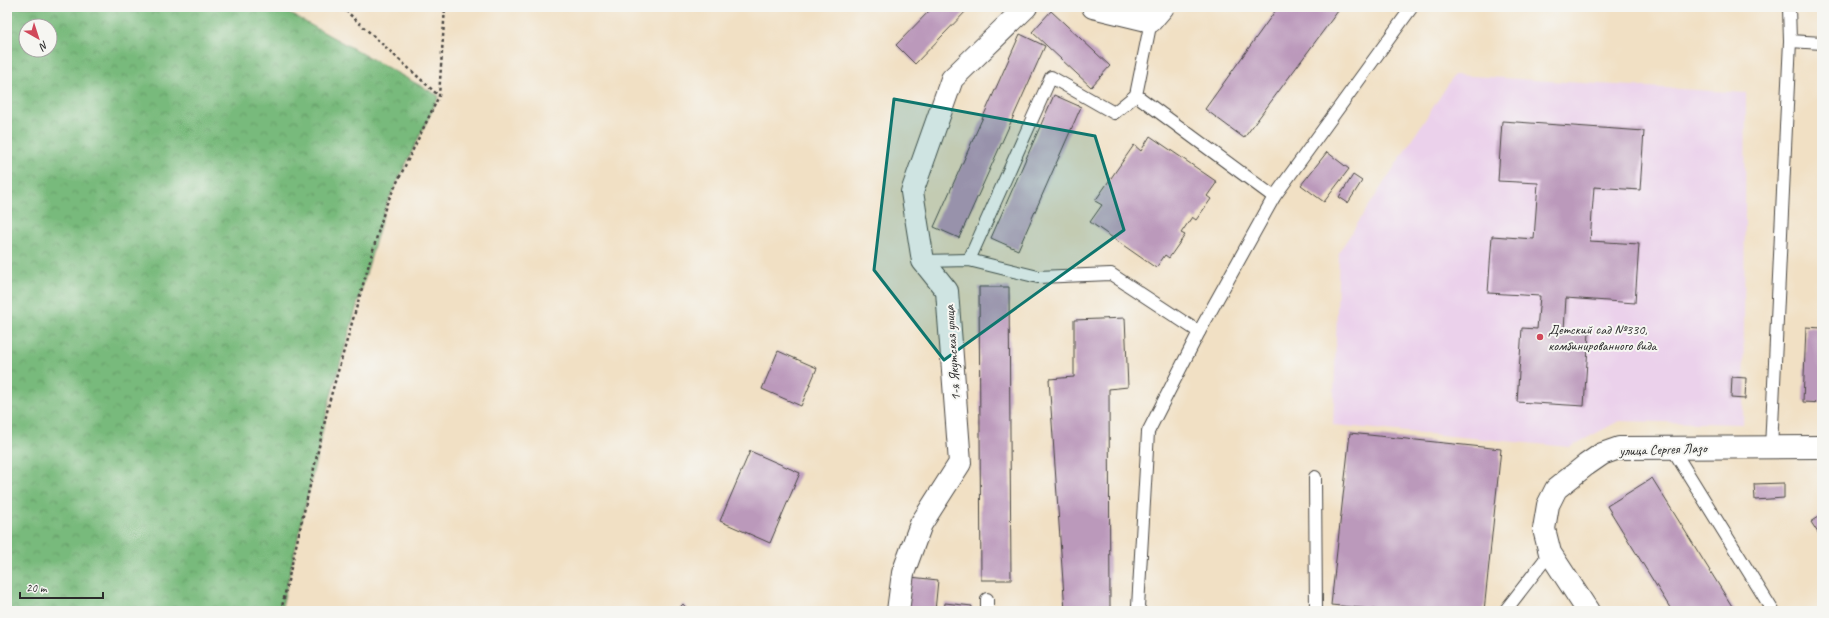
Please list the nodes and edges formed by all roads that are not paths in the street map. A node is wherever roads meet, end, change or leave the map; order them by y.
1 (1026, 7) edge
2 (1093, 7) edge
3 (1412, 7) edge
4 (1789, 7) edge
5 (1157, 14) edge
6 (1790, 41) junction
7 (1822, 43) edge
8 (1136, 95) junction
9 (1274, 197) junction
10 (969, 260) junction
11 (923, 262) junction
12 (1199, 332) junction
13 (1822, 447) edge
14 (1672, 448) junction
15 (1771, 448) junction
16 (1315, 477) dead end
17 (1550, 553) junction
18 (898, 611) edge
19 (1140, 611) edge
20 (1316, 611) edge
21 (1505, 611) edge
22 (1588, 611) edge
23 (1773, 611) edge

1 - 11 street
2 - 5 street
3 - 9 lane
4 - 6 lane
5 - 8 lane
6 - 7 lane
6 - 15 lane
8 - 9 lane
8 - 10 lane
9 - 12 lane
10 - 11 lane
10 - 12 lane
11 - 18 street, 1-я Якутская улица
12 - 19 lane
13 - 15 street, улица Сергея Лазо
14 - 15 street, улица Сергея Лазо
14 - 17 street, улица Сергея Лазо
14 - 23 lane
16 - 20 lane
17 - 21 lane
17 - 22 street, улица Сергея Лазо

